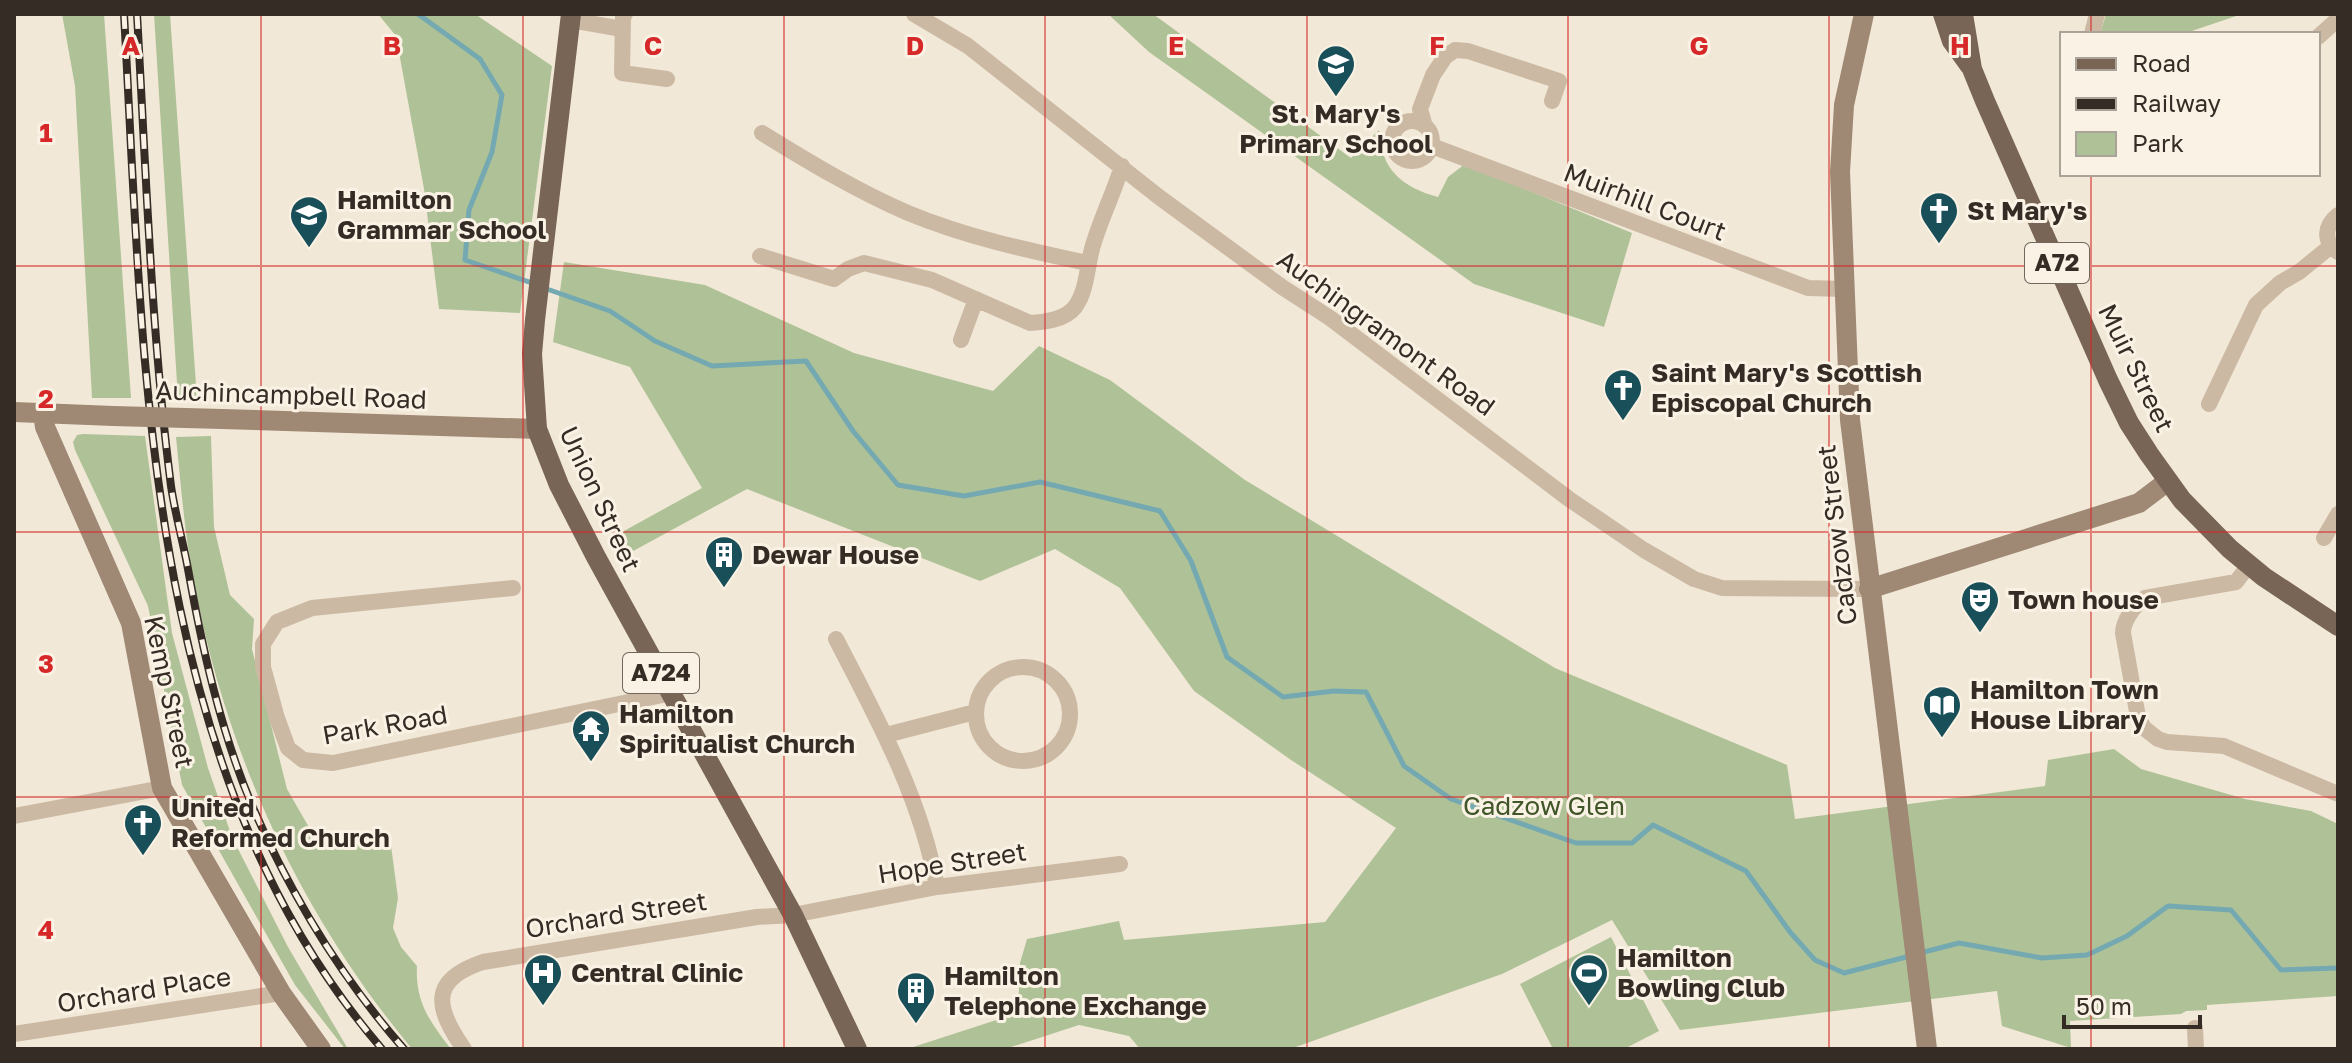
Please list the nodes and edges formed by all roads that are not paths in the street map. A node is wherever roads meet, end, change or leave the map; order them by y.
1 (914, 14) edge
2 (1864, 14) edge
3 (1943, 14) edge
4 (1963, 14) edge
5 (571, 17) edge
6 (2338, 19) edge
7 (624, 21) edge
8 (2320, 35) edge
9 (1972, 69) junction
10 (667, 79) dead end
11 (1552, 101) dead end
12 (1424, 123) junction
13 (762, 133) dead end
14 (1432, 146) junction
15 (1122, 166) junction
16 (2338, 215) edge
17 (2335, 249) edge
18 (760, 256) dead end
19 (1087, 263) junction
20 (1844, 289) junction
21 (976, 299) junction
22 (961, 340) dead end
23 (2209, 404) dead end
24 (14, 412) edge
25 (43, 414) junction
26 (537, 429) junction
27 (2168, 481) junction
28 (2338, 514) edge
29 (2324, 538) dead end
30 (2249, 565) junction
31 (513, 588) dead end
32 (1869, 589) junction
33 (2338, 626) edge
34 (836, 639) dead end
35 (672, 693) junction
36 (975, 712) junction
37 (886, 735) junction
38 (162, 788) junction
39 (2338, 794) edge
40 (14, 816) edge
41 (1120, 864) dead end
42 (937, 887) junction
43 (793, 915) junction
44 (281, 993) junction
45 (2195, 1028) dead end
46 (14, 1034) edge
47 (321, 1049) edge
48 (464, 1049) edge
49 (857, 1049) edge
50 (1927, 1049) edge
51 (2196, 1049) edge

1 - 15 street, Auchingramont Road
2 - 20 main road, Cadzow Street
3 - 9 main road, Muir Street / A72
4 - 9 main road, Muir Street / A72
5 - 7 street
5 - 26 main road, Union Street / A724
6 - 8 street
7 - 10 street
9 - 27 main road, Muir Street / A72
11 - 12 street
12 - 14 street
12 - 14 street
13 - 19 street
14 - 20 street, Muirhill Court
15 - 19 street
15 - 32 street, Auchingramont Road
16 - 17 street
17 - 23 street
18 - 21 street
19 - 21 street
20 - 32 main road, Cadzow Street
21 - 22 street
24 - 25 main road, Auchincampbell Road
25 - 26 main road, Auchincampbell Road, bridge
25 - 38 main road, Kemp Street
26 - 35 main road, Union Street / A724
27 - 30 main road, Muir Street / A72
27 - 32 main road
28 - 29 street
30 - 33 main road, Muir Street / A72
30 - 39 street
31 - 35 street, Park Road
32 - 50 main road, Cadzow Street
34 - 37 street
35 - 43 main road, Union Street / A724
36 - 36 street
36 - 37 street
37 - 42 street
38 - 40 street
38 - 44 main road, Kemp Street
41 - 42 street, Hope Street
42 - 43 street, Hope Street
43 - 48 street, Orchard Street
43 - 49 main road, A724
44 - 46 street, Orchard Place
44 - 47 main road, Kemp Street
45 - 51 street

